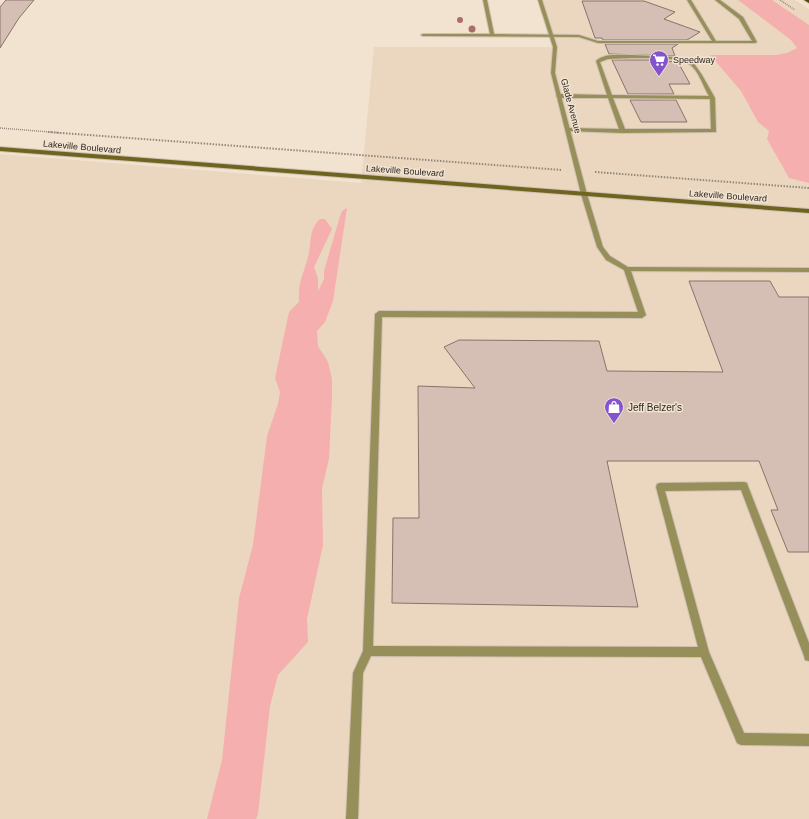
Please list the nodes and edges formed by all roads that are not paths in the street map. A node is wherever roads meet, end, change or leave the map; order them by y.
1 (485, 0) edge
2 (540, 0) edge
3 (689, 0) edge
4 (716, 0) edge
5 (423, 35) dead end
6 (492, 35) junction
7 (551, 35) junction
8 (715, 42) junction
9 (559, 96) junction
10 (610, 97) junction
11 (712, 98) junction
12 (569, 130) junction
13 (622, 131) junction
14 (0, 149) edge
15 (584, 194) junction
16 (809, 211) edge
17 (627, 269) junction
18 (809, 270) edge
19 (368, 651) junction
20 (704, 652) junction
21 (809, 656) edge
22 (809, 740) edge
23 (352, 819) edge

1 - 6 street
2 - 7 street, Glade Avenue
3 - 8 street
4 - 8 street
5 - 6 street
6 - 7 street
7 - 8 street
7 - 9 street, Glade Avenue
9 - 10 street
9 - 12 street, Glade Avenue
10 - 11 street
10 - 11 street
10 - 13 street
11 - 13 street
12 - 13 street
12 - 15 street, Glade Avenue
14 - 15 street, Lakeville Boulevard
15 - 16 street, Lakeville Boulevard
15 - 17 street, Glade Avenue
17 - 18 street
17 - 19 street
19 - 20 street
19 - 23 street
20 - 21 street
20 - 22 street

